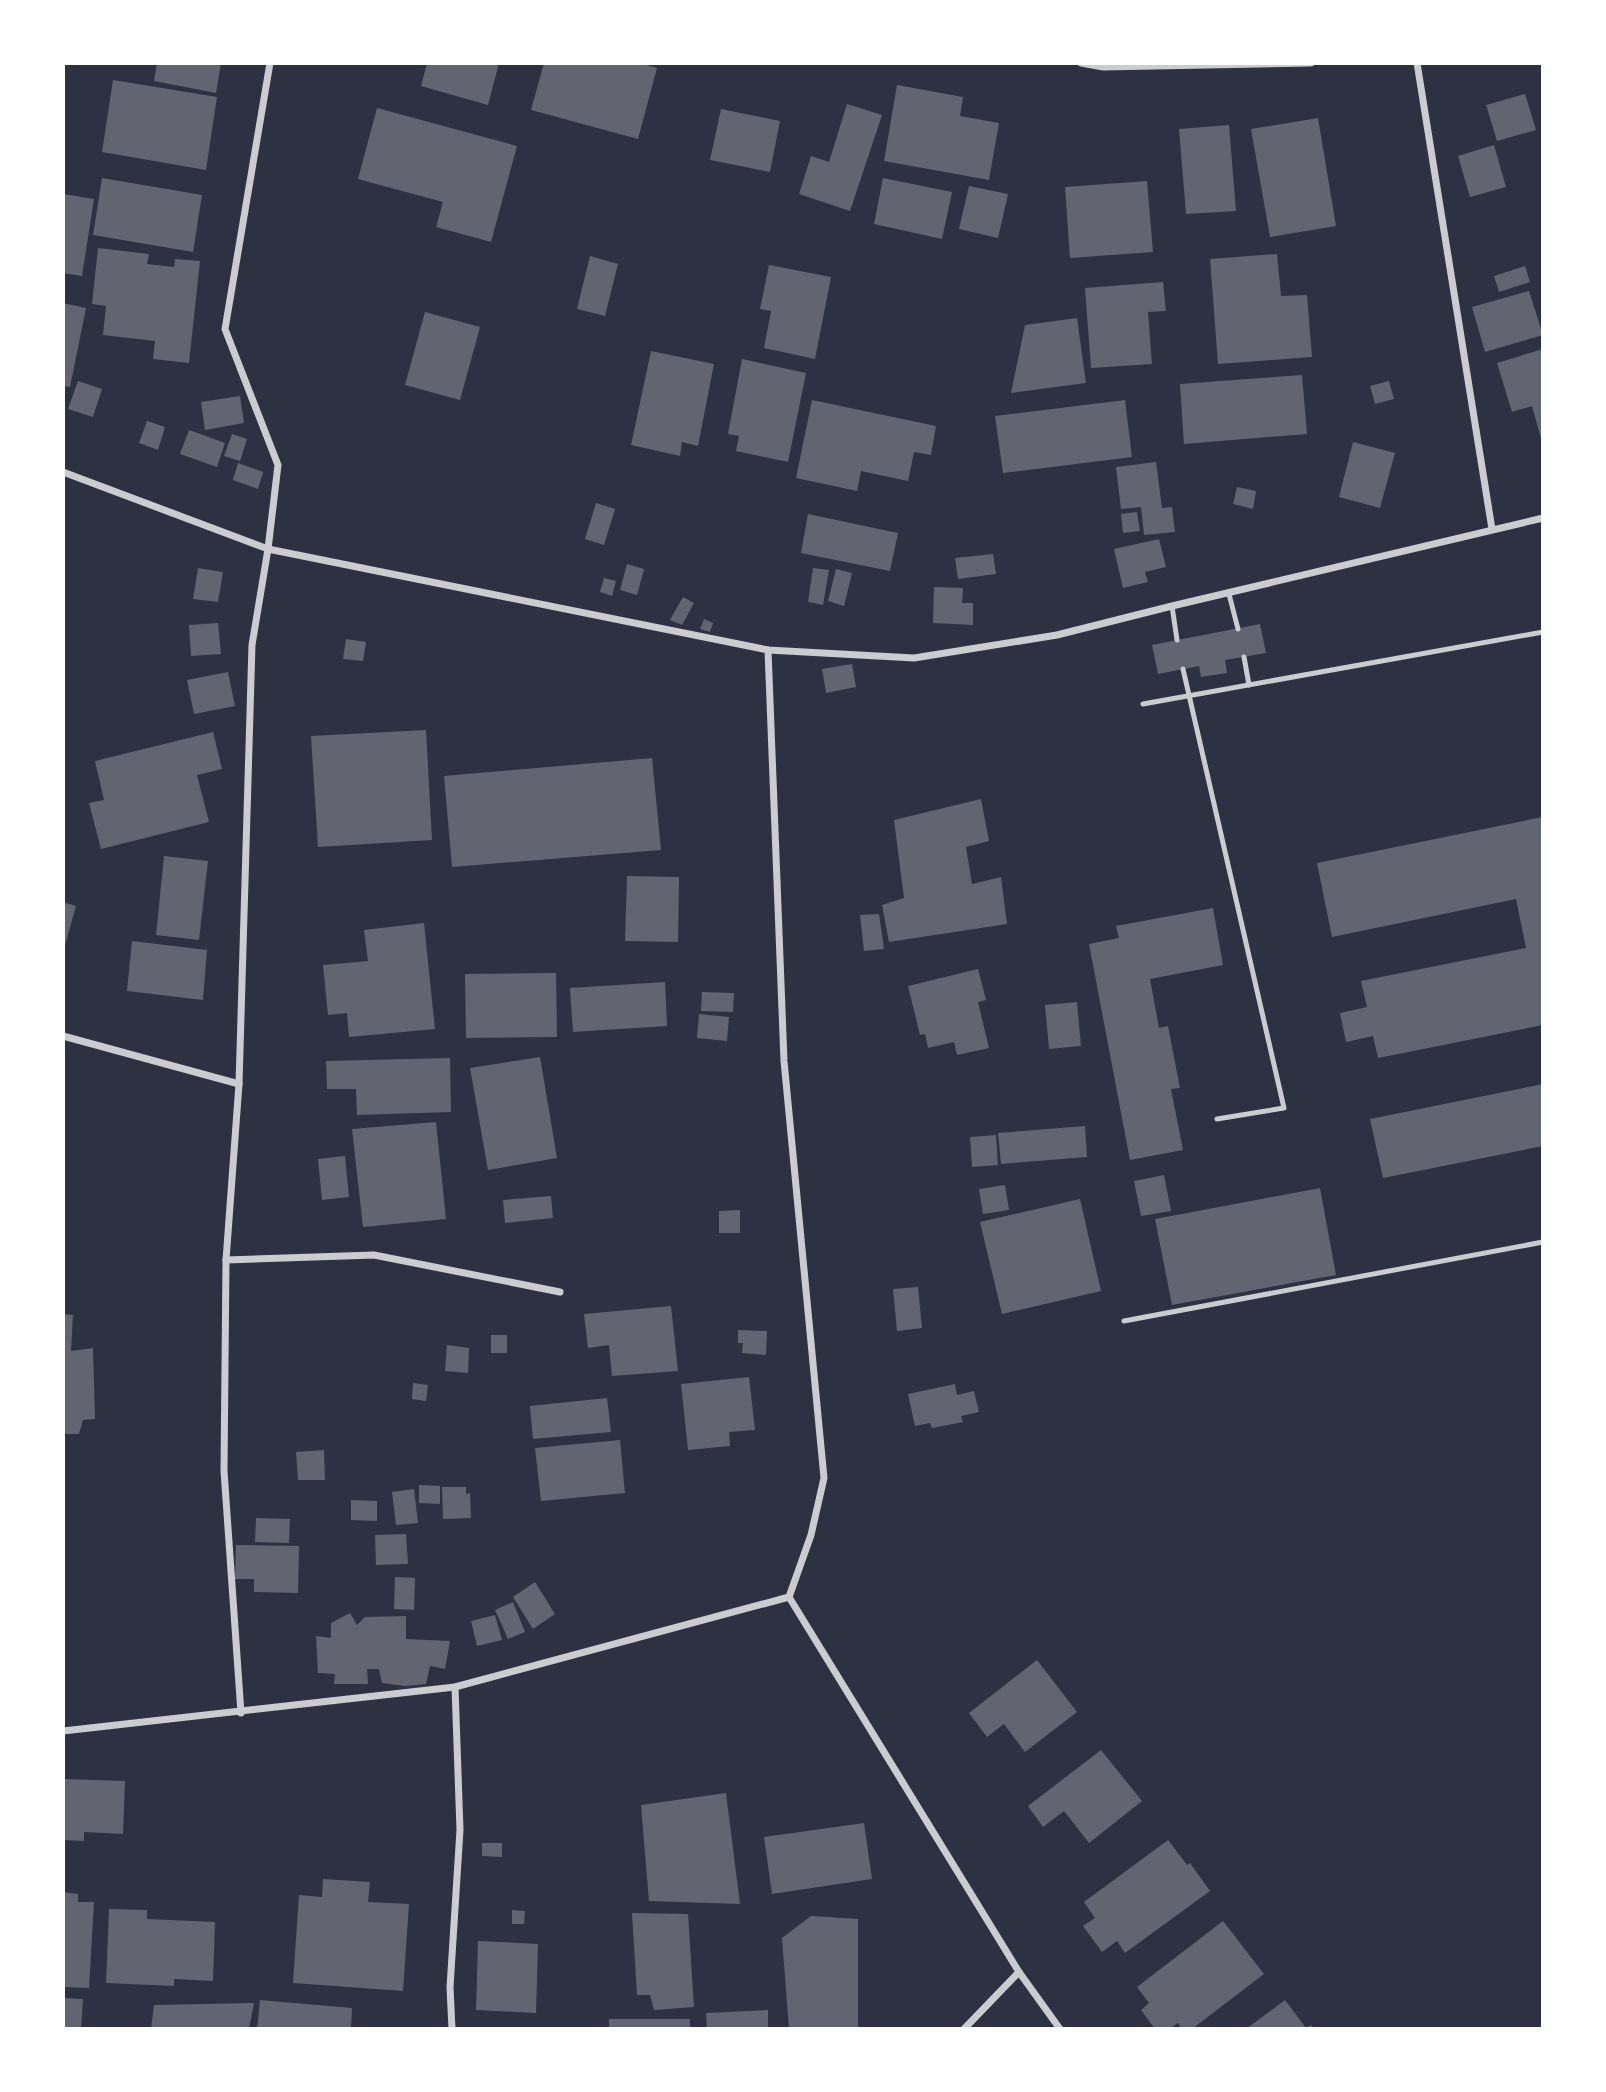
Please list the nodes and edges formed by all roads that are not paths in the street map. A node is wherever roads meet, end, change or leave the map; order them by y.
1 (270, 63) edge
2 (1081, 63) edge
3 (1311, 63) edge
4 (1418, 63) edge
5 (63, 472) edge
6 (1543, 519) edge
7 (1492, 529) junction
8 (268, 549) junction
9 (1229, 594) junction
10 (1172, 606) junction
11 (1238, 628) dead end
12 (1543, 632) edge
13 (1177, 640) dead end
14 (768, 650) junction
15 (1244, 657) dead end
16 (1183, 668) dead end
17 (1249, 685) junction
18 (1188, 696) junction
19 (1143, 704) dead end
20 (63, 1035) edge
21 (239, 1084) junction
22 (1217, 1119) dead end
23 (1543, 1242) edge
24 (226, 1260) junction
25 (561, 1292) dead end
26 (1124, 1321) dead end
27 (789, 1597) junction
28 (455, 1687) junction
29 (241, 1713) junction
30 (63, 1731) edge
31 (1019, 1972) junction
32 (452, 2029) edge
33 (964, 2029) edge
34 (1060, 2029) edge

1 - 8 street
2 - 3 street
4 - 7 street
5 - 8 street
6 - 7 street
7 - 9 street
8 - 14 street
8 - 21 street
9 - 10 street
9 - 11 lane
10 - 13 lane
10 - 14 street
12 - 17 lane
14 - 27 street
15 - 17 lane
16 - 18 lane
17 - 18 lane
18 - 19 lane
18 - 22 lane
20 - 21 street
21 - 24 street
23 - 26 lane
24 - 25 street
24 - 29 street
27 - 28 street
27 - 31 street
28 - 29 street
28 - 32 street
29 - 30 street
31 - 33 street
31 - 34 street

